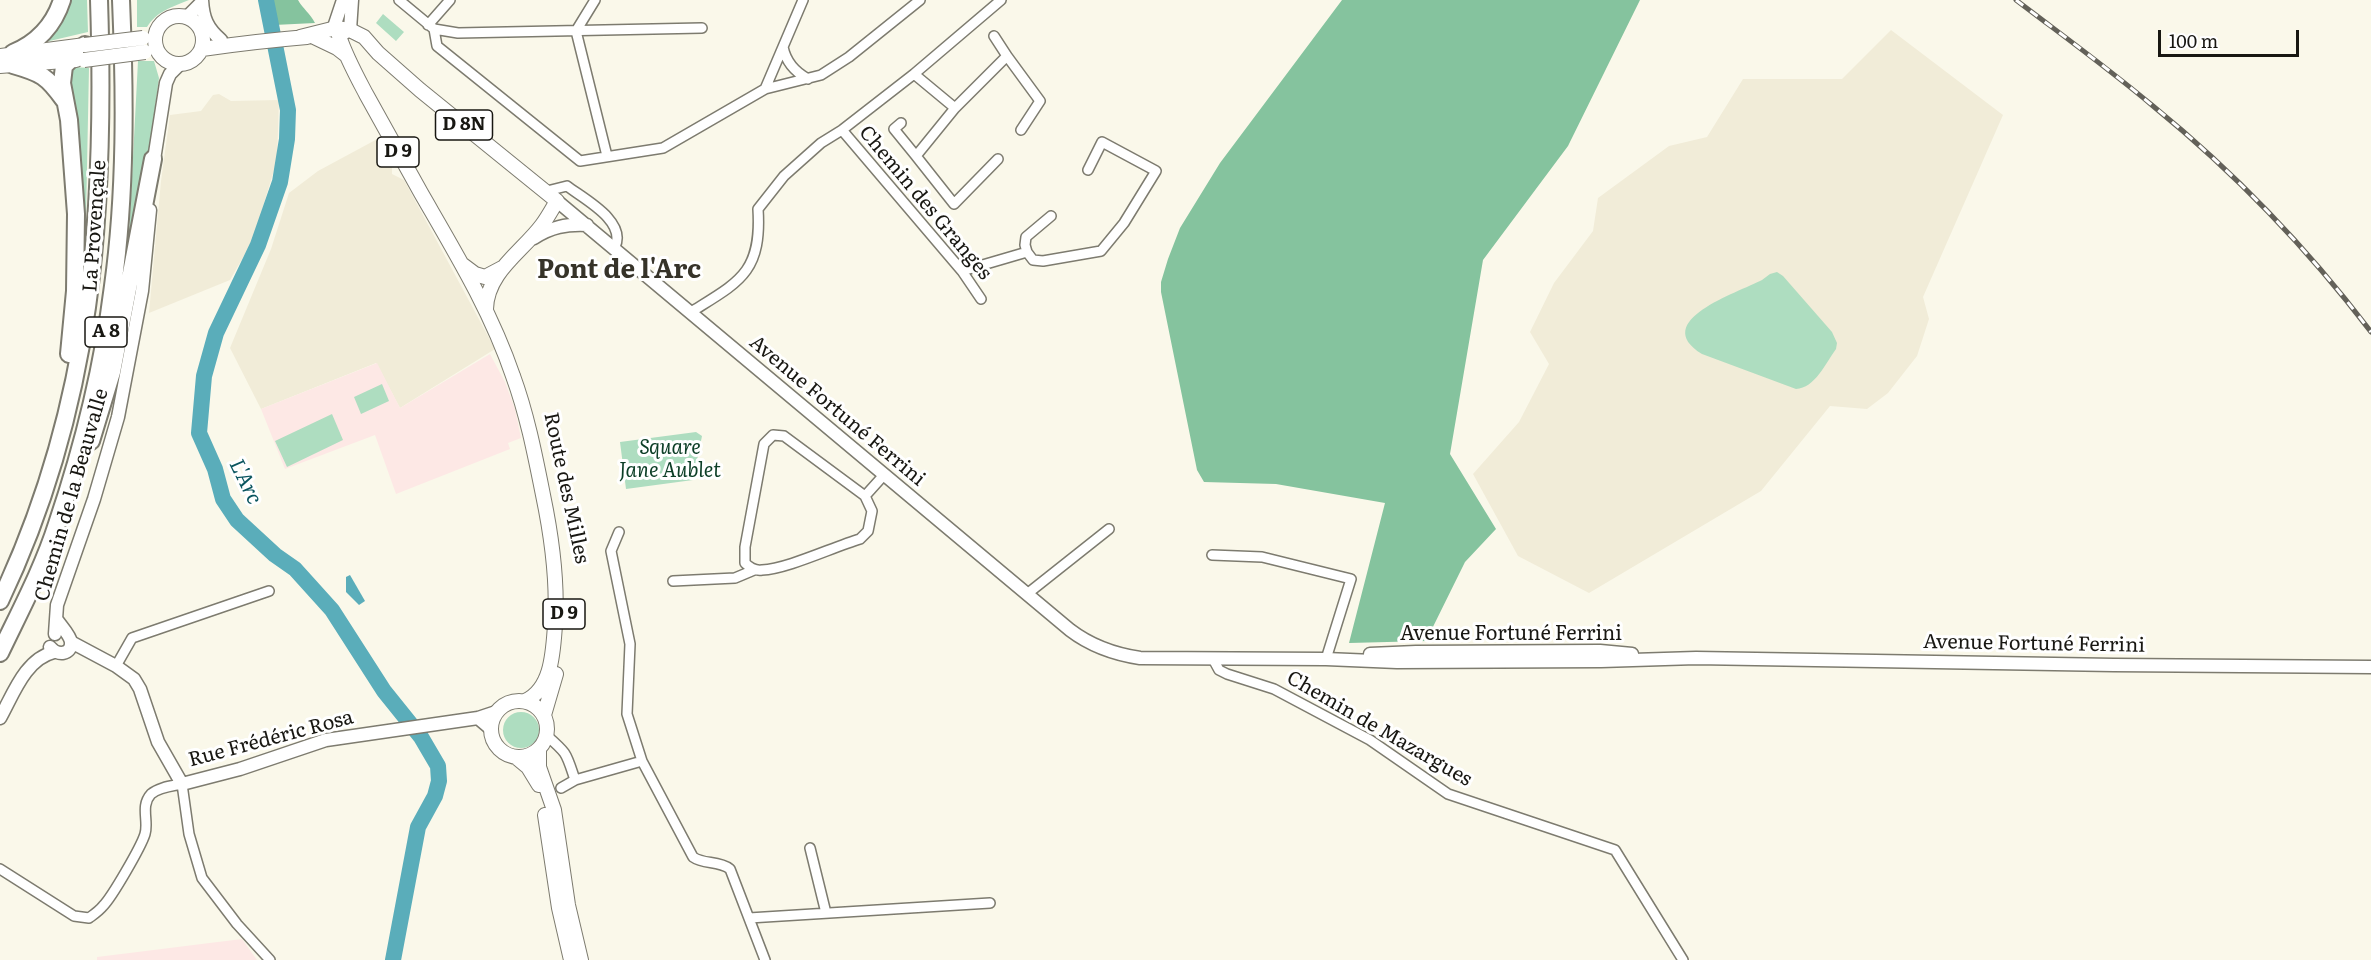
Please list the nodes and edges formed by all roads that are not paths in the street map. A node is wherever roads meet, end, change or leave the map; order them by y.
1 (62, 0) edge
2 (99, 0) edge
3 (121, 0) edge
4 (130, 0) edge
5 (343, 0) edge
6 (352, 0) edge
7 (399, 0) edge
8 (450, 0) edge
9 (595, 0) edge
10 (803, 0) edge
11 (920, 0) edge
12 (1001, 0) edge
13 (200, 2) edge
14 (431, 27) junction
15 (702, 28) dead end
16 (197, 31) junction
17 (576, 31) junction
18 (342, 32) junction
19 (994, 36) dead end
20 (306, 37) junction
21 (221, 40) junction
22 (245, 42) junction
23 (150, 44) junction
24 (782, 46) junction
25 (79, 55) junction
26 (346, 56) junction
27 (1007, 56) junction
28 (7, 60) edge
29 (179, 65) junction
30 (914, 74) junction
31 (808, 78) junction
32 (765, 89) junction
33 (66, 103) junction
34 (955, 108) junction
35 (901, 123) dead end
36 (842, 130) junction
37 (1021, 130) dead end
38 (123, 133) junction
39 (607, 156) junction
40 (916, 156) junction
41 (153, 159) junction
42 (998, 159) dead end
43 (1088, 170) dead end
44 (552, 196) junction
45 (1051, 216) dead end
46 (587, 225) junction
47 (526, 242) junction
48 (615, 247) junction
49 (1027, 252) junction
50 (462, 264) junction
51 (962, 271) junction
52 (498, 274) junction
53 (981, 299) dead end
54 (490, 309) junction
55 (691, 312) junction
56 (883, 476) junction
57 (866, 496) junction
58 (552, 517) junction
59 (57, 526) junction
60 (1109, 529) dead end
61 (619, 532) dead end
62 (1212, 555) dead end
63 (15, 569) junction
64 (754, 570) junction
65 (672, 581) dead end
66 (269, 591) dead end
67 (1027, 594) junction
68 (0, 601) edge
69 (68, 641) junction
70 (50, 651) junction
71 (0, 652) edge
72 (1214, 659) junction
73 (1326, 659) junction
74 (116, 666) junction
75 (2371, 667) edge
76 (525, 701) junction
77 (496, 712) junction
78 (544, 715) junction
79 (0, 718) edge
80 (473, 718) junction
81 (491, 729) junction
82 (546, 742) junction
83 (516, 757) junction
84 (642, 761) junction
85 (575, 780) junction
86 (182, 784) junction
87 (561, 788) dead end
88 (810, 848) dead end
89 (0, 869) edge
90 (990, 903) dead end
91 (826, 913) junction
92 (749, 918) junction
93 (268, 958) edge
94 (571, 960) edge
95 (581, 960) edge
96 (765, 960) edge
97 (1683, 960) edge

1 - 28 highway
2 - 63 highway, La Provençale / A 8
3 - 38 highway, La Provençale / A 8
4 - 38 highway
5 - 18 main road
6 - 18 main road
7 - 14 street
8 - 14 street
9 - 17 street
10 - 24 street
11 - 31 street
12 - 30 street, Chemin des Granges
13 - 16 main road
13 - 21 main road
14 - 17 street
14 - 39 street
15 - 17 street
16 - 21 main road
16 - 22 main road
16 - 23 main road
16 - 29 main road
17 - 39 street
18 - 20 main road
18 - 26 main road, D 9
18 - 44 main road, Avenue Fortuné Ferrini / D 8N
19 - 27 street
20 - 22 main road
20 - 26 main road
21 - 22 main road
23 - 25 main road, bridge
23 - 29 main road
24 - 31 street
24 - 32 street
25 - 28 main road
25 - 28 main road
25 - 33 highway
26 - 50 main road, D 9
27 - 34 street
27 - 37 street
28 - 33 highway
29 - 41 main road, Chemin de la Beauvalle
30 - 34 street
30 - 36 street, Chemin des Granges
31 - 32 street
32 - 39 street
33 - 63 highway
34 - 40 street
35 - 40 street
36 - 51 street, Chemin des Granges
36 - 55 street, Chemin des Granges
38 - 59 highway, La Provençale / A 8
40 - 42 street
41 - 59 highway
41 - 69 main road, Chemin de la Beauvalle
43 - 49 street
44 - 46 main road, Avenue Fortuné Ferrini / D 8N
44 - 47 main road
44 - 48 street
45 - 49 street
46 - 47 main road
46 - 48 main road, Avenue Fortuné Ferrini / D 8N
47 - 52 main road
48 - 55 main road, Avenue Fortuné Ferrini / D 8N
49 - 51 street
50 - 52 main road
50 - 54 main road, D 9
51 - 53 street, Chemin des Granges
52 - 54 main road
54 - 58 main road, Route des Milles / D 9
55 - 56 main road, Avenue Fortuné Ferrini / D 8N
56 - 57 street
56 - 67 main road, Avenue Fortuné Ferrini / D 8N
57 - 64 street
57 - 64 street
58 - 76 main road, Route des Milles / D 9
58 - 78 main road, Route des Milles / D 9
59 - 71 highway, La Provençale / A 8
60 - 67 street
61 - 84 street
62 - 73 street
63 - 68 highway, La Provençale / A 8
64 - 65 street
66 - 74 street
67 - 72 main road, Avenue Fortuné Ferrini / D 8N
69 - 70 main road
69 - 70 main road
69 - 74 main road
70 - 79 main road
72 - 73 main road, Avenue Fortuné Ferrini / D 8N
72 - 97 street, Chemin de Mazargues
73 - 75 main road, Avenue Fortuné Ferrini / D 8N
74 - 86 main road
76 - 77 main road
76 - 78 main road
77 - 80 main road, Rue Frédéric Rosa
77 - 81 main road
78 - 82 main road
80 - 81 main road
80 - 86 main road, Rue Frédéric Rosa
81 - 83 main road
82 - 83 main road
82 - 85 street
82 - 95 main road
83 - 94 main road
84 - 85 street
84 - 92 street
85 - 87 street
86 - 89 street
86 - 93 street
88 - 91 street
90 - 91 street
91 - 92 street
92 - 96 street

